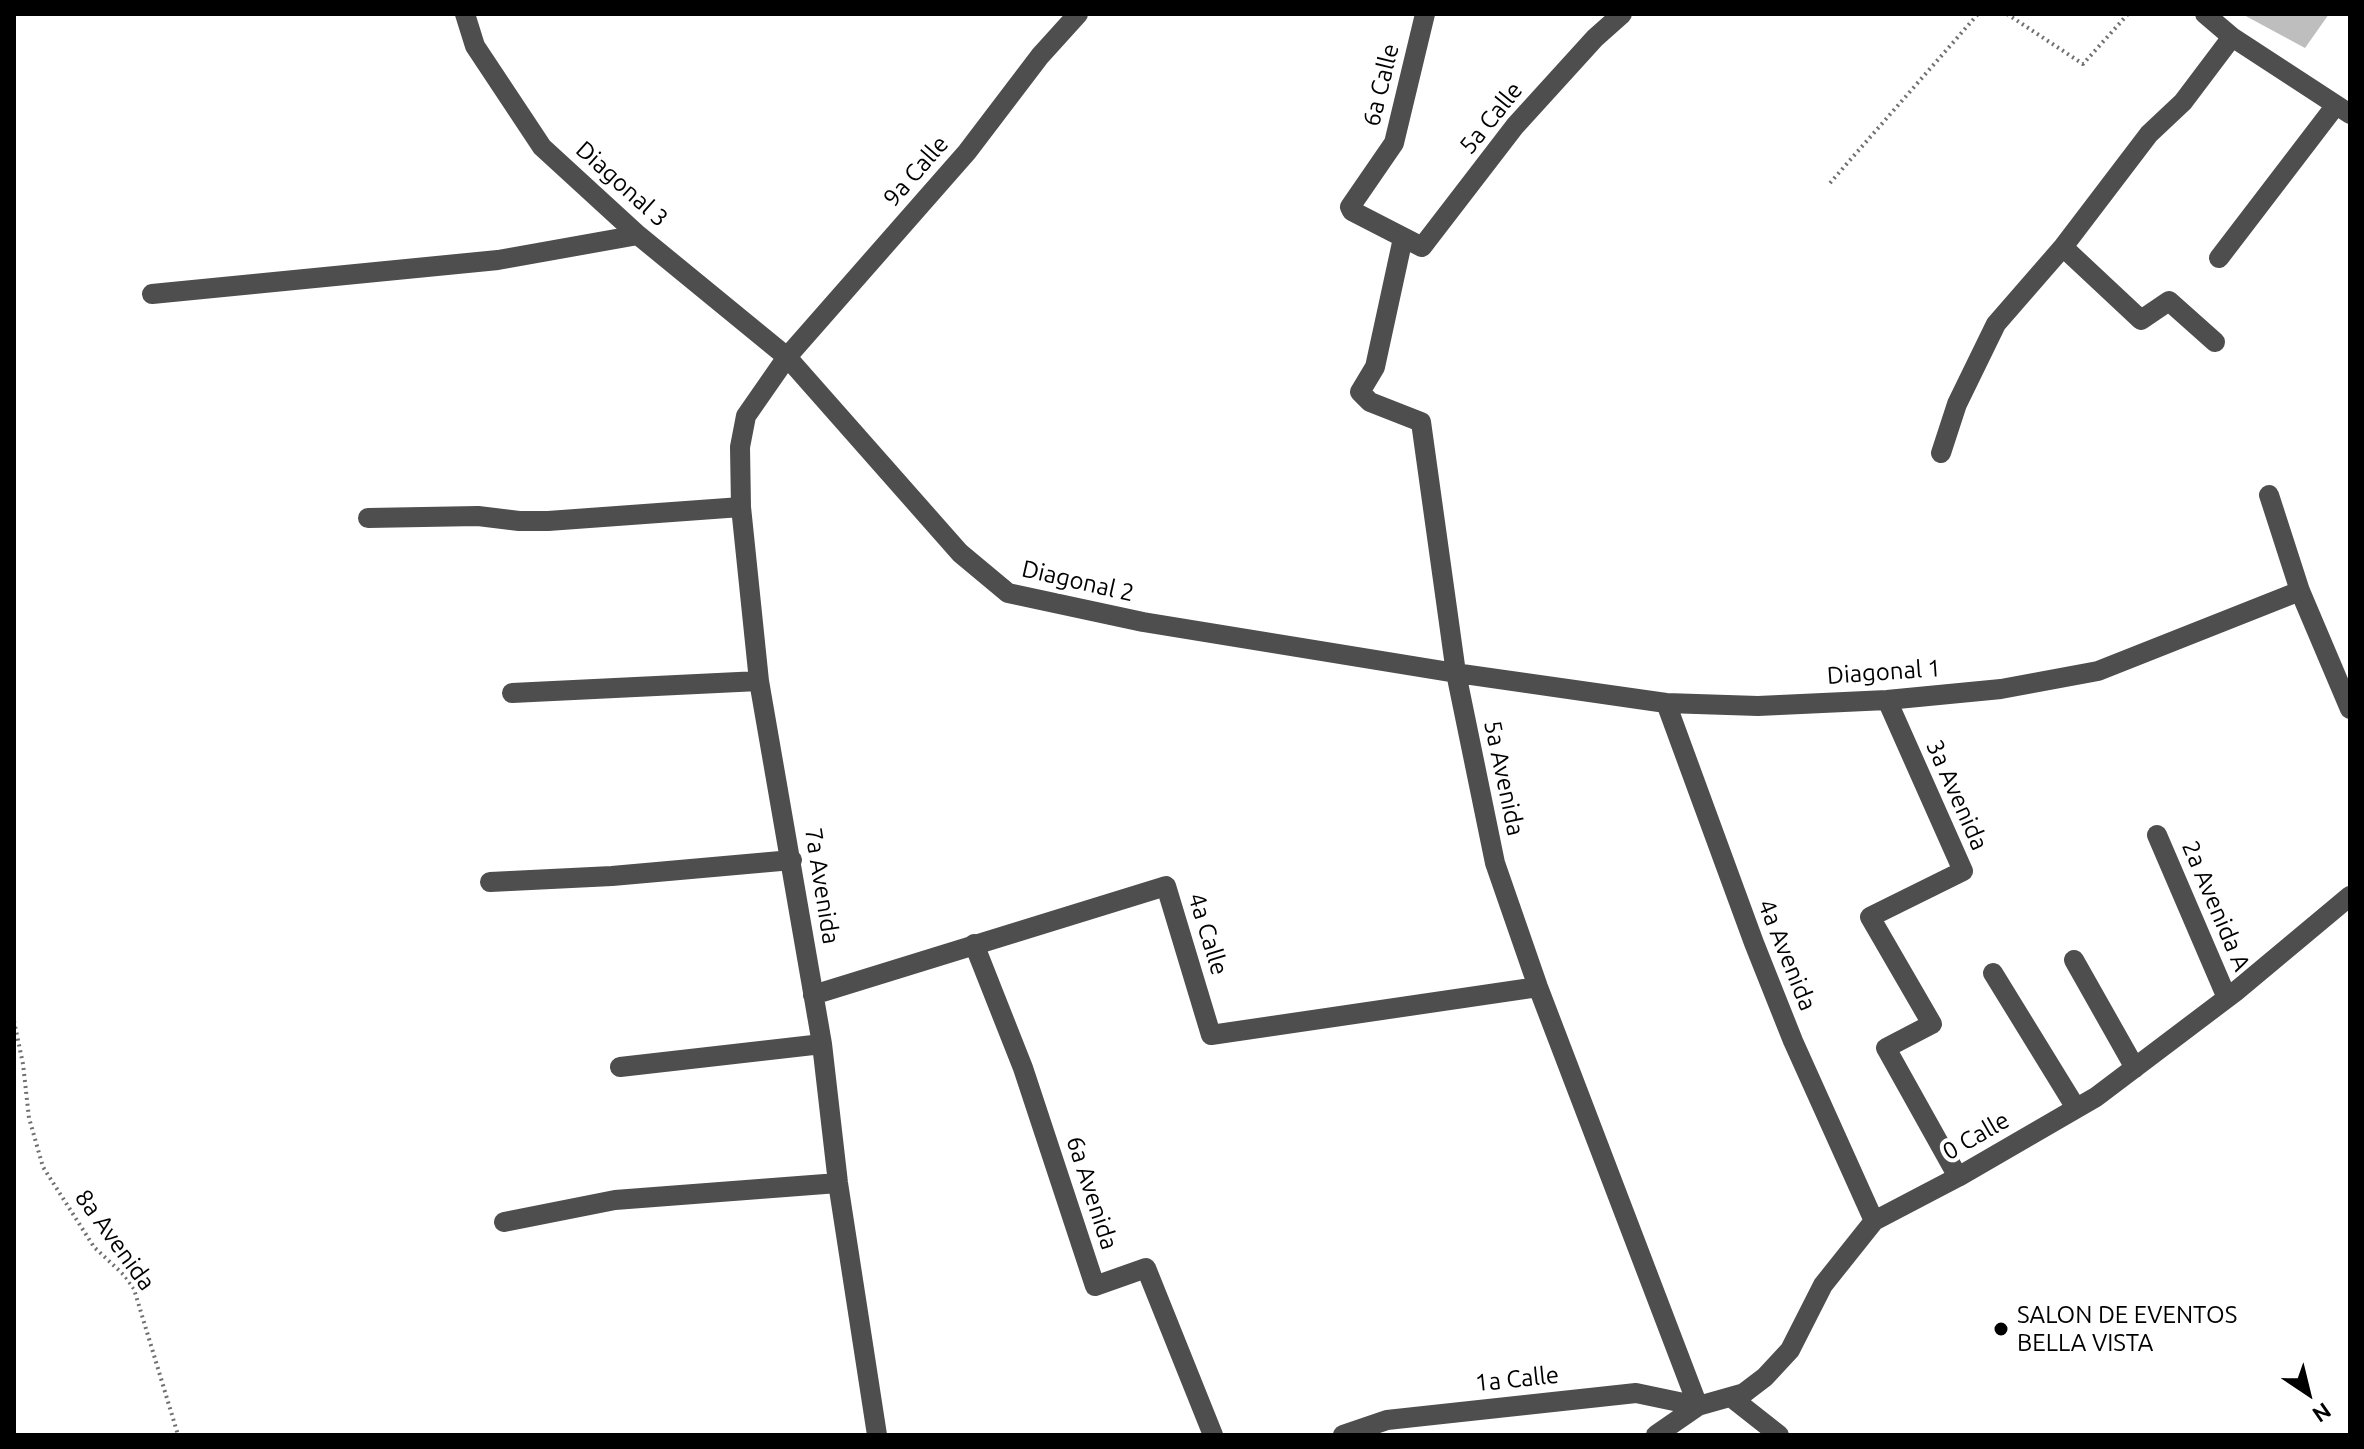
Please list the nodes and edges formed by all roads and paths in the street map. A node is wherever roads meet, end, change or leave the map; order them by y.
1 (465, 14) edge
2 (1078, 14) edge
3 (1425, 14) edge
4 (1622, 14) edge
5 (1978, 14) edge
6 (2007, 14) edge
7 (2128, 14) edge
8 (2205, 14) edge
9 (2232, 37) junction
10 (2343, 109) edge
11 (1830, 183) dead end
12 (638, 235) junction
13 (1403, 238) junction
14 (2063, 247) junction
15 (2219, 258) dead end
16 (152, 294) dead end
17 (2215, 342) dead end
18 (787, 357) junction
19 (1941, 453) dead end
20 (2269, 495) dead end
21 (741, 507) junction
22 (368, 518) dead end
23 (2300, 591) junction
24 (2343, 670) edge
25 (1456, 673) junction
26 (759, 681) junction
27 (512, 693) dead end
28 (1887, 700) junction
29 (1666, 703) junction
30 (2350, 709) edge
31 (2157, 835) dead end
32 (792, 860) junction
33 (490, 882) dead end
34 (2350, 896) edge
35 (974, 944) junction
36 (2074, 960) dead end
37 (1993, 973) dead end
38 (1538, 987) junction
39 (813, 995) junction
40 (2227, 998) junction
41 (14, 1021) edge
42 (822, 1044) junction
43 (620, 1067) dead end
44 (2135, 1068) junction
45 (2076, 1108) junction
46 (1958, 1177) junction
47 (838, 1183) junction
48 (1874, 1221) junction
49 (504, 1222) dead end
50 (1732, 1398) junction
51 (1698, 1406) junction
52 (178, 1435) edge
53 (877, 1435) edge
54 (1213, 1435) edge
55 (1343, 1435) edge
56 (1656, 1435) edge
57 (1779, 1435) edge

1 - 12 street, Diagonal 3
2 - 18 street, 9a Calle
3 - 13 street, 6a Calle
4 - 13 street, 5a Calle
5 - 11 path
6 - 7 path
8 - 9 street
9 - 10 street
9 - 14 street
10 - 15 street
12 - 16 street
12 - 18 street, Diagonal 3
13 - 25 street, 5a Avenida
14 - 17 street
14 - 19 street
18 - 21 street, 7a Avenida
18 - 25 street, Diagonal 2
20 - 23 street
21 - 22 street
21 - 26 street, 7a Avenida
23 - 24 street
23 - 28 street, Diagonal 1
24 - 30 street
25 - 29 street, Diagonal 1
25 - 38 street, 5a Avenida
26 - 27 street
26 - 32 street, 7a Avenida
28 - 29 street, Diagonal 1
28 - 46 street, 3a Avenida
29 - 48 street, 4a Avenida
31 - 40 street, 2a Avenida A
32 - 33 street
32 - 39 street, 7a Avenida
34 - 40 street, 0 Calle
35 - 38 street, 4a Calle
35 - 39 street, 4a Calle
35 - 54 street, 6a Avenida
36 - 44 street
37 - 45 street
38 - 51 street, 5a Avenida
39 - 42 street, 7a Avenida
40 - 44 street, 0 Calle
41 - 52 path, 8a Avenida
42 - 43 street
42 - 47 street, 7a Avenida
44 - 45 street, 0 Calle
45 - 46 street, 0 Calle
46 - 48 street, 0 Calle
47 - 49 street
47 - 53 street, 7a Avenida
48 - 50 street, 0 Calle
50 - 51 street, 0 Calle
50 - 57 street
51 - 55 street, 1a Calle
51 - 56 street, 0 Calle

